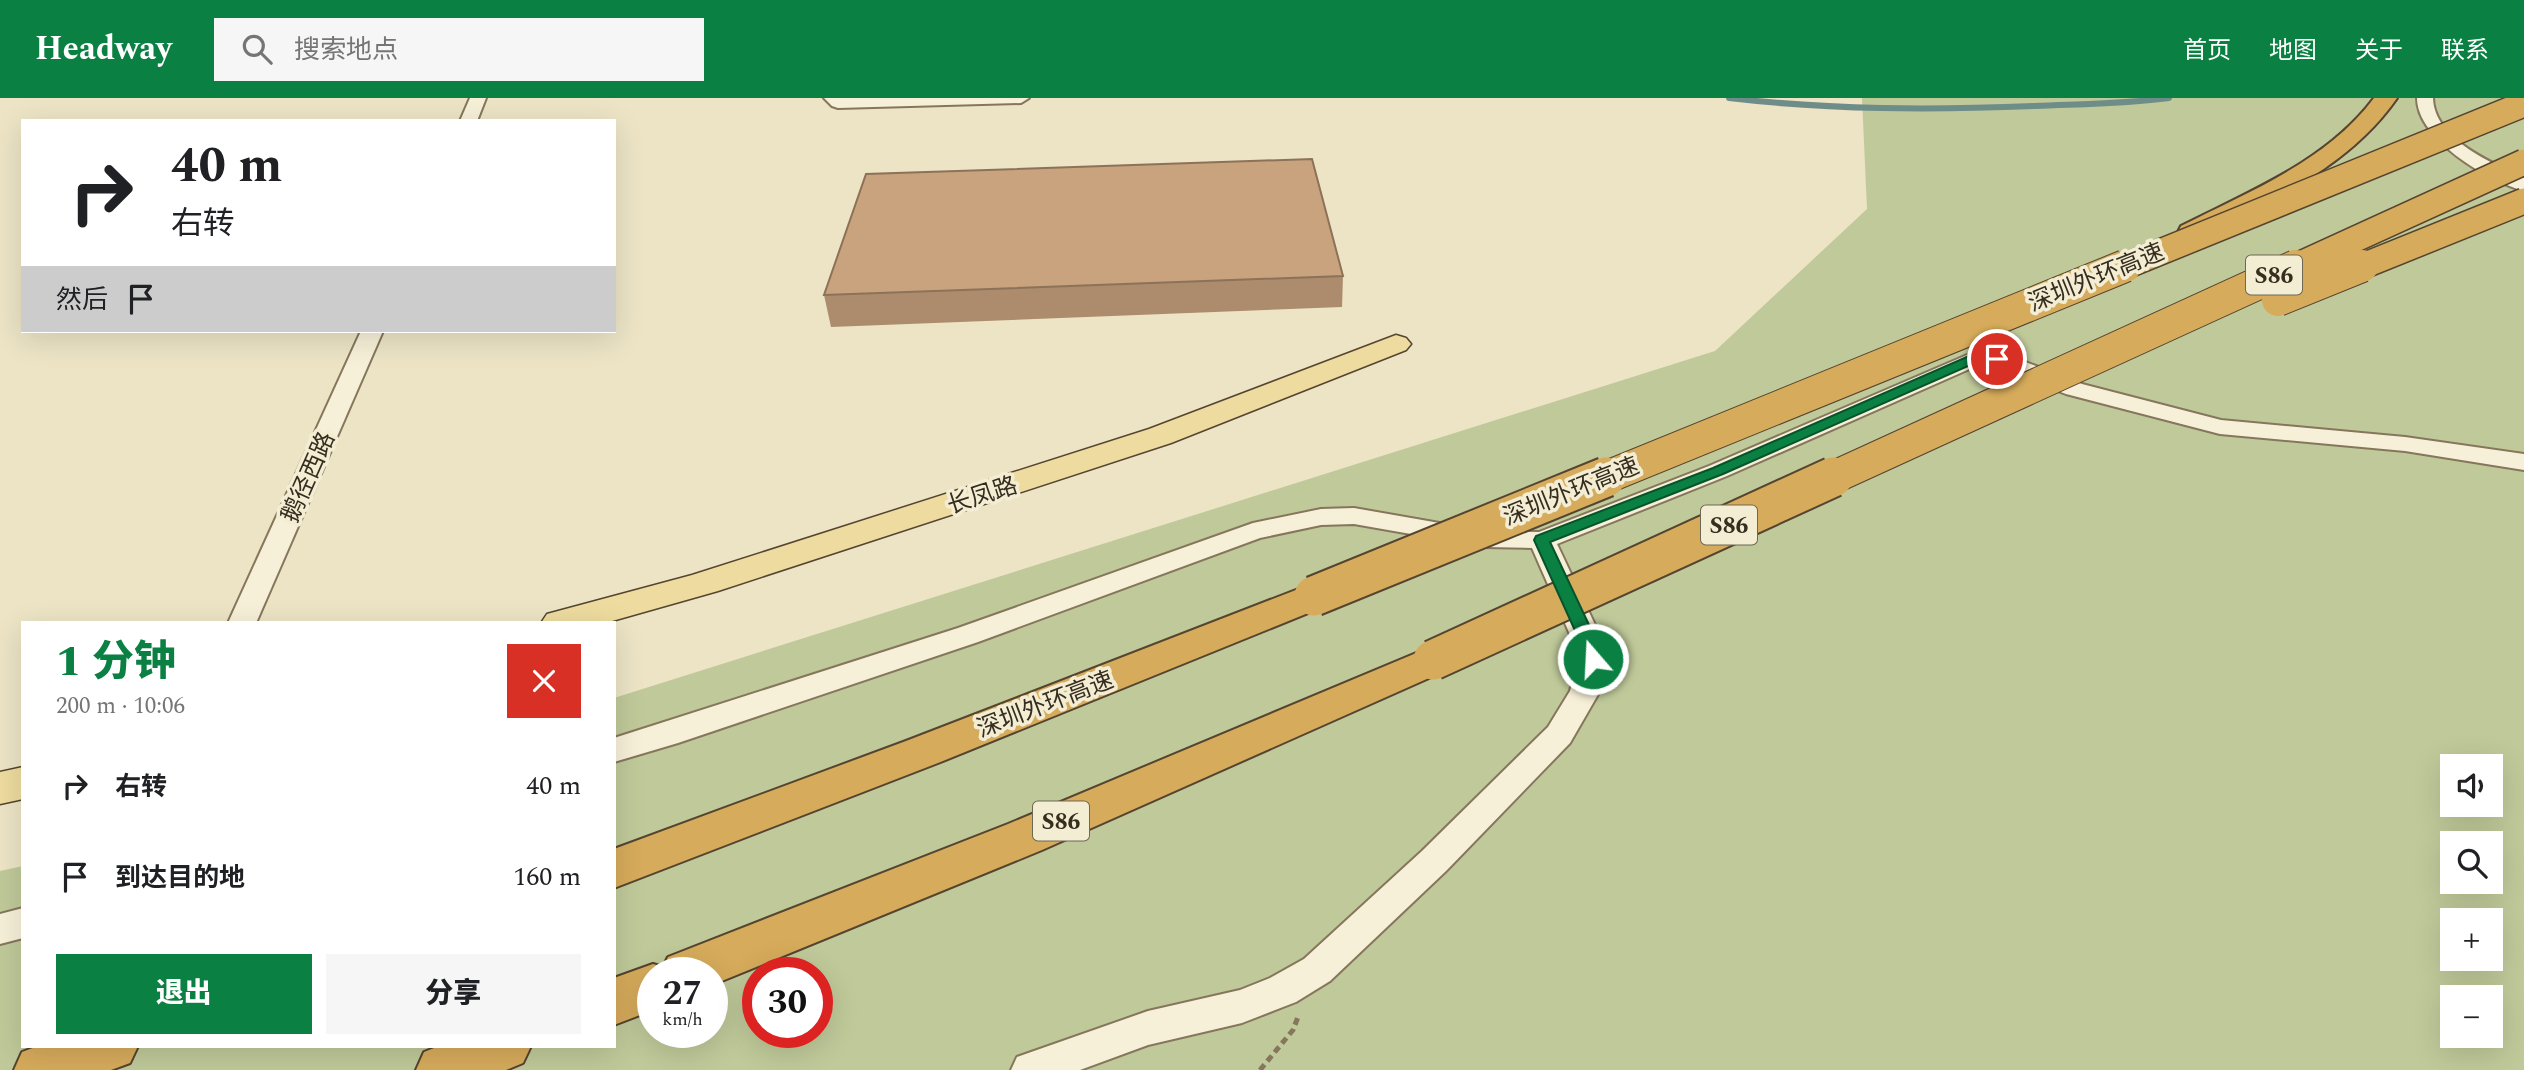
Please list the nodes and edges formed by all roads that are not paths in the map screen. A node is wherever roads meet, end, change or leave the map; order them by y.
1 (478, 98) edge
2 (832, 98) edge
3 (1021, 98) edge
4 (2386, 98) edge
5 (2425, 98) edge
6 (2524, 104) edge
7 (469, 119) edge
8 (2524, 162) edge
9 (2524, 185) edge
10 (2524, 201) edge
11 (2148, 256) junction
12 (371, 333) edge
13 (2025, 390) junction
14 (2524, 462) edge
15 (1542, 540) junction
16 (243, 621) edge
17 (567, 621) edge
18 (616, 626) edge
19 (616, 749) edge
20 (21, 757) edge
21 (0, 762) edge
22 (21, 783) edge
23 (0, 788) edge
24 (616, 868) edge
25 (21, 924) edge
26 (0, 929) edge
27 (726, 957) edge
28 (637, 993) edge
29 (616, 1001) edge
30 (105, 1048) edge
31 (499, 1048) edge
32 (41, 1070) edge
33 (443, 1070) edge
34 (1031, 1070) edge

1 - 7 street
2 - 3 street
4 - 11 highway, bridge
5 - 9 street
6 - 11 highway, 深圳外环高速 / S86, bridge
8 - 13 highway, S86, bridge
10 - 13 highway, bridge
11 - 24 highway, 深圳外环高速 / S86, bridge
12 - 16 street, 鹅径西路
13 - 27 highway, S86, bridge
14 - 15 street
15 - 19 street
15 - 34 street
17 - 18 main road, 长凤路
20 - 21 main road
22 - 23 main road
25 - 26 street
28 - 29 highway
30 - 32 highway
31 - 33 highway

